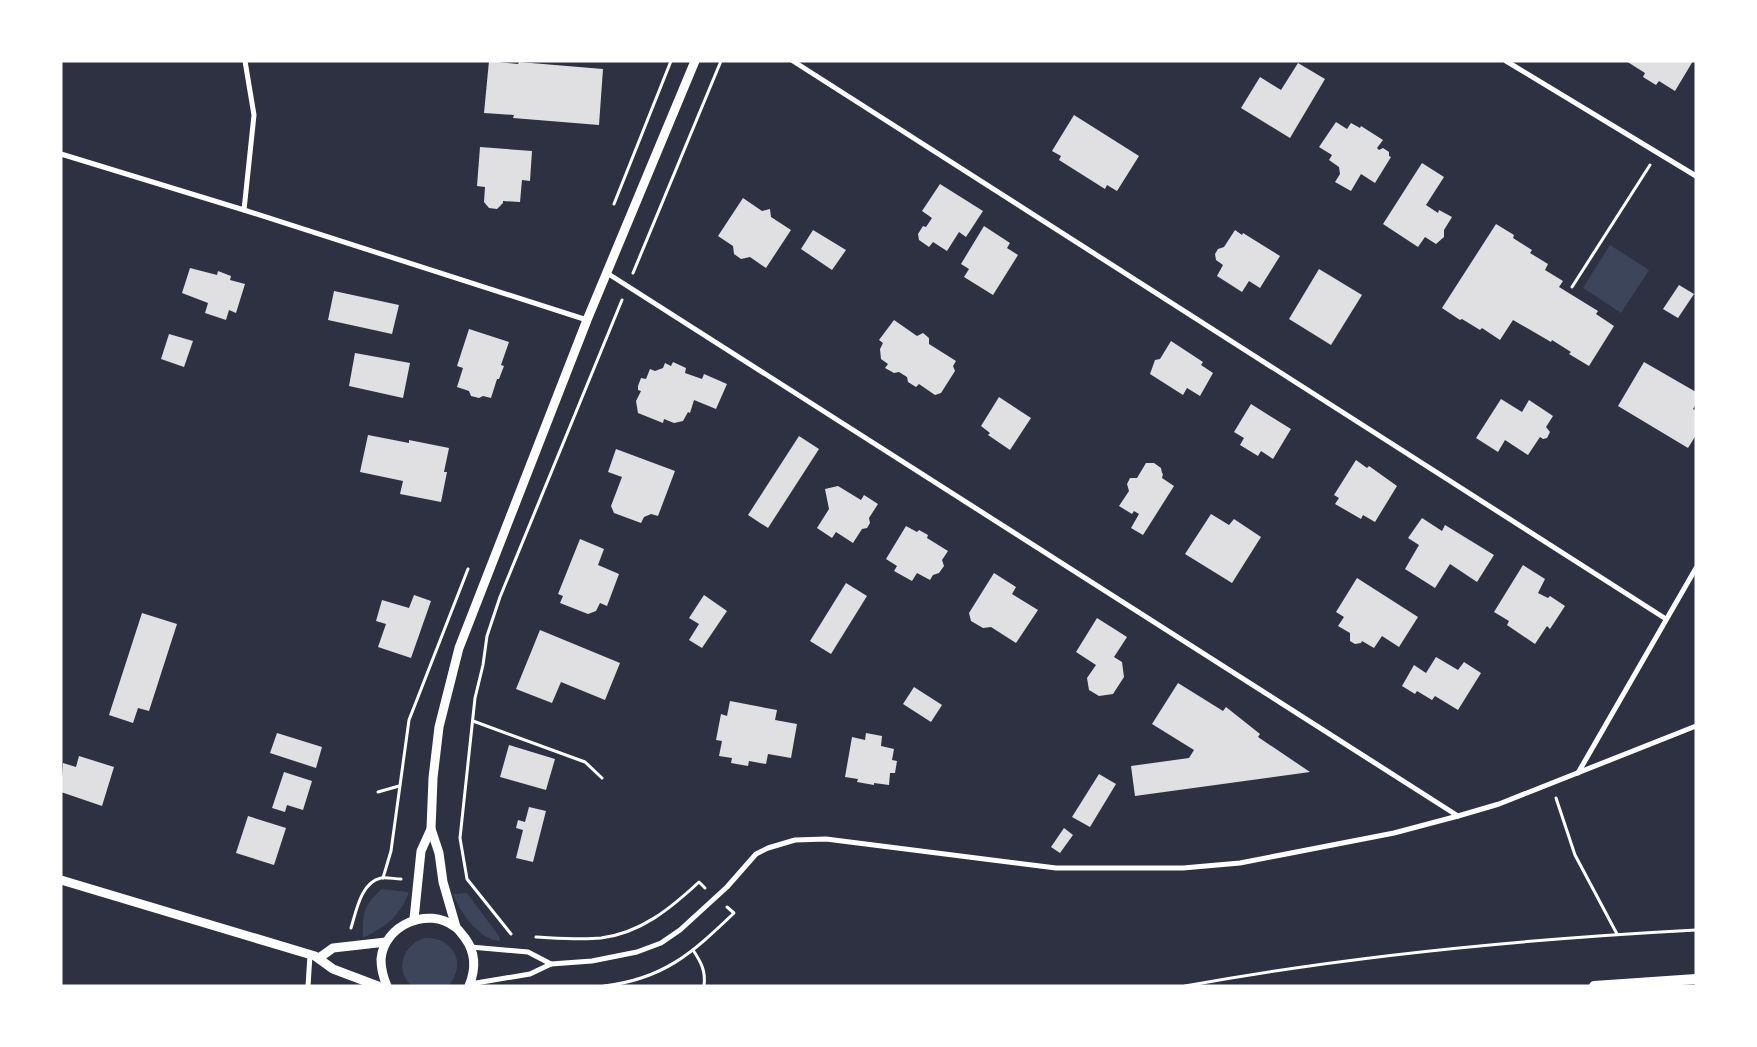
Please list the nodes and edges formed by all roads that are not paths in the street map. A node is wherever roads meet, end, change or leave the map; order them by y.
1 (245, 61) edge
2 (695, 61) edge
3 (793, 61) edge
4 (1506, 61) edge
5 (61, 154) edge
6 (1696, 176) edge
7 (244, 210) junction
8 (607, 273) junction
9 (587, 320) junction
10 (1696, 568) edge
11 (1666, 619) junction
12 (1696, 726) edge
13 (1578, 772) junction
14 (1458, 816) junction
15 (430, 828) junction
16 (61, 880) edge
17 (414, 919) junction
18 (456, 927) junction
19 (386, 942) junction
20 (472, 947) junction
21 (310, 955) junction
22 (320, 958) junction
23 (552, 964) junction
24 (1696, 979) edge
25 (470, 985) edge
26 (308, 986) edge
27 (378, 986) edge
28 (386, 986) edge
29 (1594, 986) edge

1 - 7 street
2 - 8 street
3 - 11 street
4 - 6 street
5 - 7 street
7 - 9 street
8 - 9 street
8 - 14 street
9 - 15 street
10 - 11 street
11 - 13 street
12 - 13 street
13 - 14 street
14 - 23 street
15 - 17 street
15 - 18 street
16 - 21 street
17 - 18 street
17 - 19 street
18 - 20 street
19 - 22 street
19 - 28 street
20 - 23 street
20 - 25 street
21 - 22 street
21 - 26 street
22 - 27 street
23 - 25 street
24 - 29 main road

